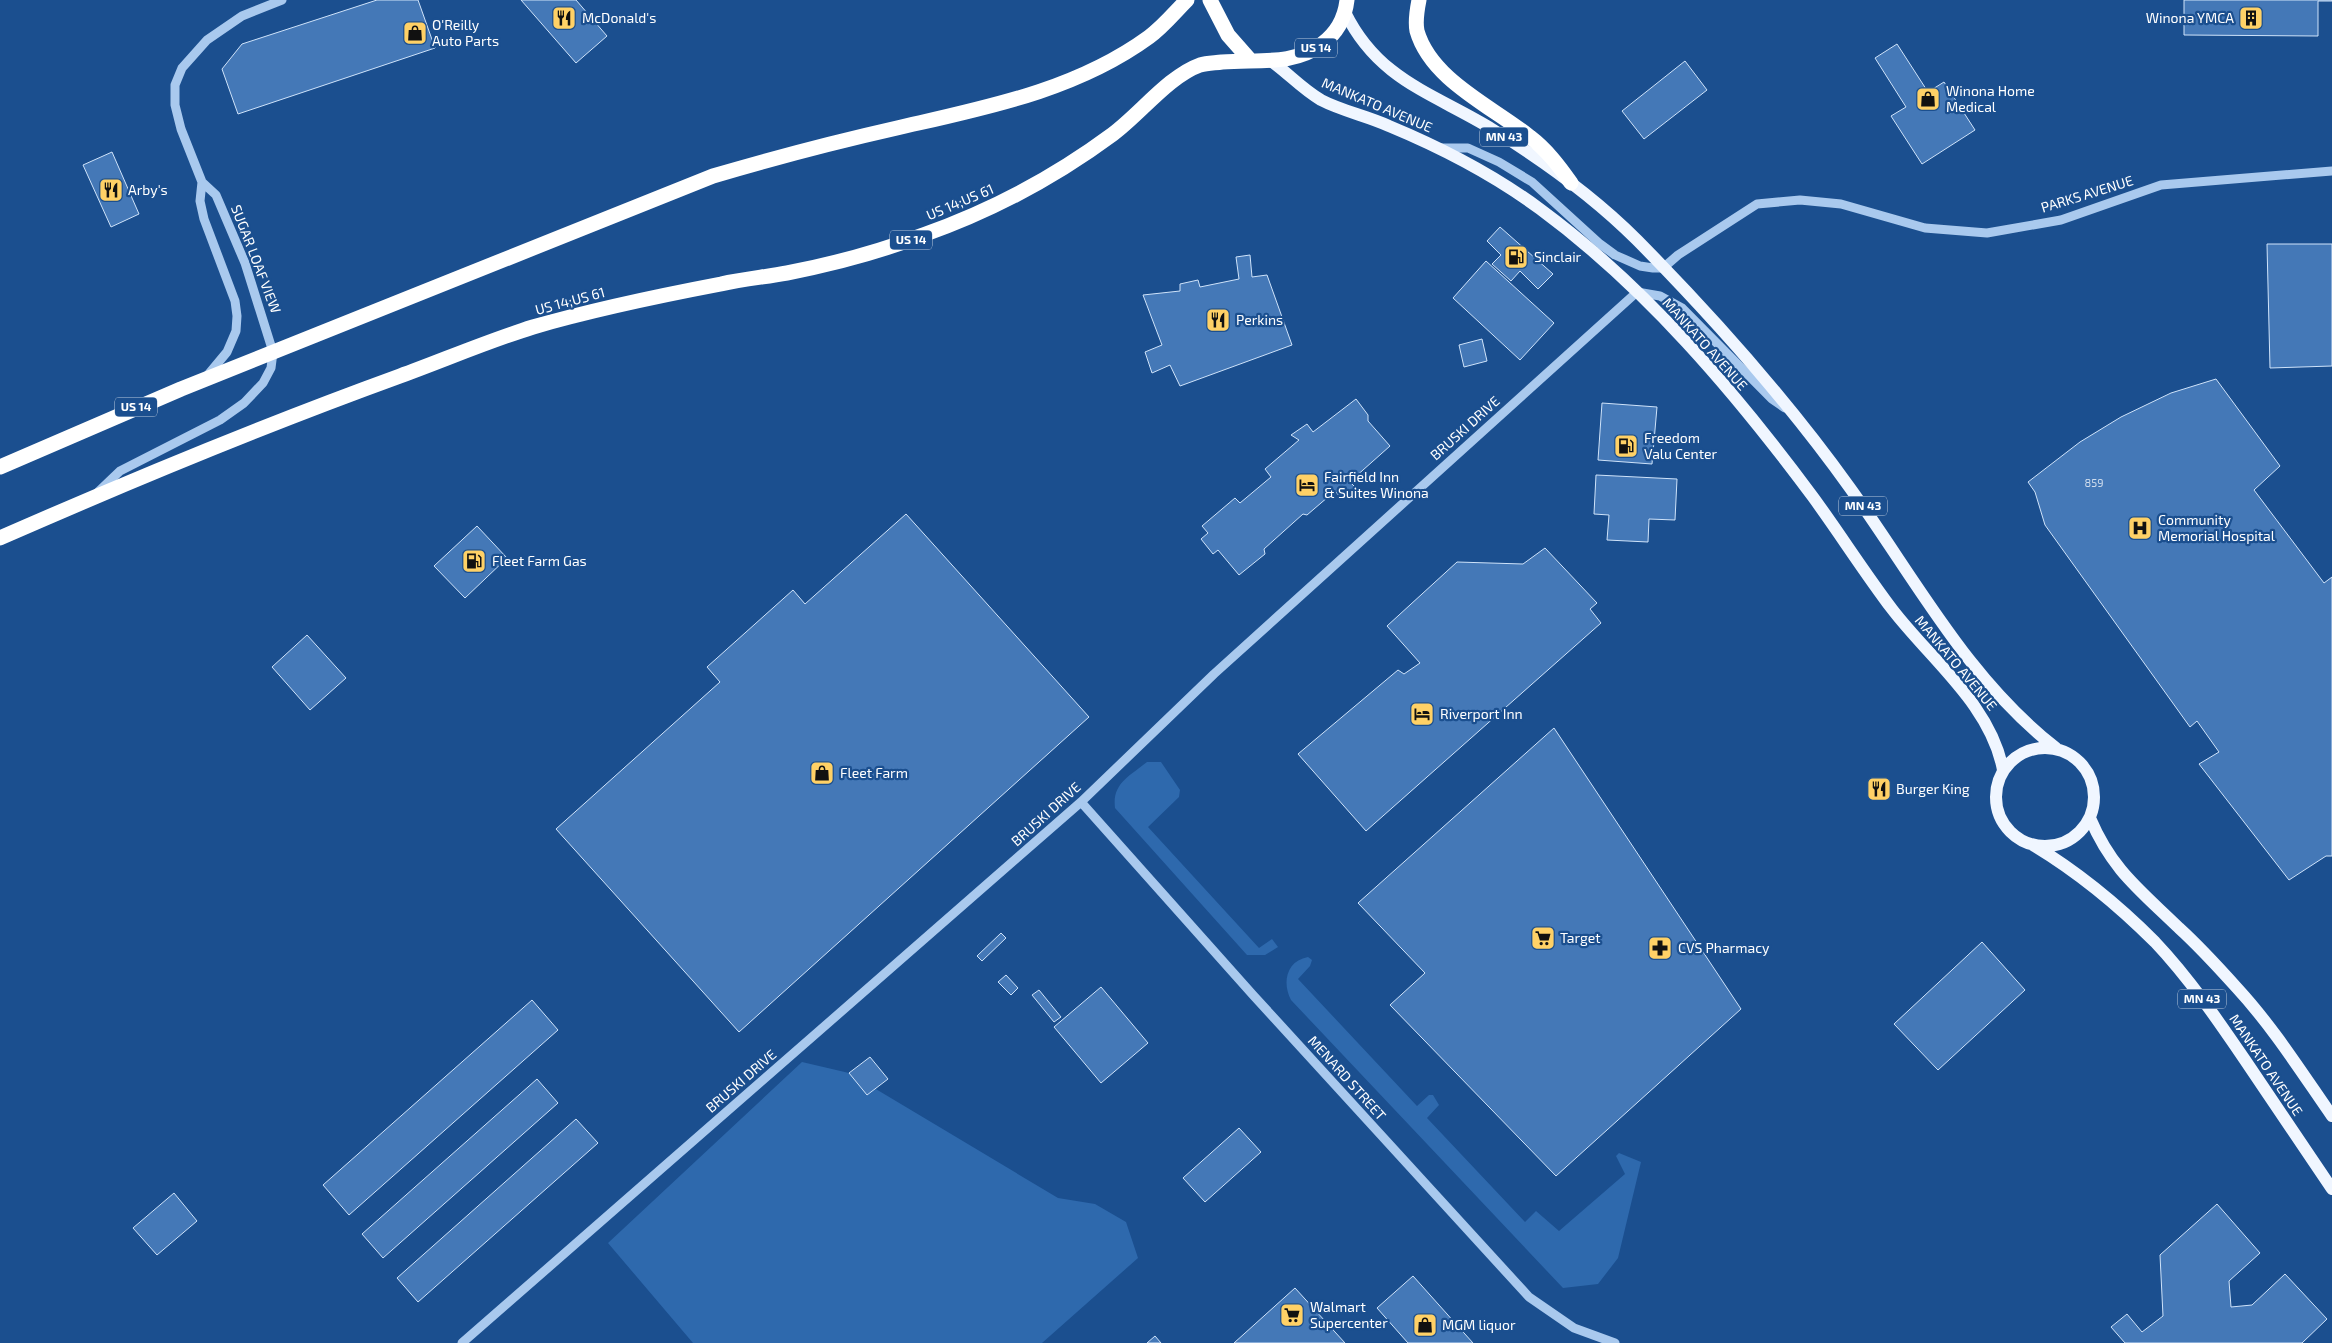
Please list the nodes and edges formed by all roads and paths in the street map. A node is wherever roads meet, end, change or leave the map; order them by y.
1 (282, 0) edge
2 (1187, 0) edge
3 (1210, 0) edge
4 (1419, 0) edge
5 (1346, 6) edge
6 (1250, 60) junction
7 (1271, 61) junction
8 (1440, 148) junction
9 (2332, 171) edge
10 (202, 182) junction
11 (1571, 183) junction
12 (1663, 268) junction
13 (1637, 292) junction
14 (273, 352) junction
15 (204, 379) junction
16 (1791, 412) junction
17 (0, 467) edge
18 (92, 498) junction
19 (0, 538) edge
20 (2056, 748) junction
21 (2003, 770) junction
22 (1081, 802) junction
23 (2090, 818) junction
24 (2034, 845) junction
25 (2332, 1116) edge
26 (2332, 1189) edge
27 (462, 1343) edge
28 (1615, 1343) edge

1 - 10 street, SUGAR LOAF VIEW
2 - 14 highway, US 14
3 - 6 highway
4 - 11 highway
5 - 7 highway, US 14;US 61 / US 14
5 - 11 main road, MANKATO AVENUE / MN 43
6 - 7 highway, US 14;US 61 / US 14
6 - 18 highway, US 14;US 61 / US 14
7 - 8 main road, MANKATO AVENUE / MN 43
8 - 12 street
8 - 13 main road, MANKATO AVENUE / MN 43
9 - 12 street, PARKS AVENUE
10 - 14 street, SUGAR LOAF VIEW
10 - 15 street, SUGAR LOAF VIEW
11 - 12 main road, MANKATO AVENUE / MN 43
12 - 16 main road, MANKATO AVENUE / MN 43
13 - 16 street
13 - 21 main road, MANKATO AVENUE / MN 43
13 - 22 street, BRUSKI DRIVE
14 - 15 highway, US 14
14 - 18 street
15 - 17 highway, US 14
16 - 20 main road, MANKATO AVENUE / MN 43
18 - 19 highway, US 14
20 - 21 main road
20 - 23 main road, MANKATO AVENUE / MN 43
21 - 24 main road, MANKATO AVENUE / MN 43
22 - 27 street, BRUSKI DRIVE
22 - 28 street, MENARD STREET
23 - 24 main road, MANKATO AVENUE / MN 43
23 - 25 main road, MANKATO AVENUE / MN 43
24 - 26 main road, MANKATO AVENUE / MN 43

